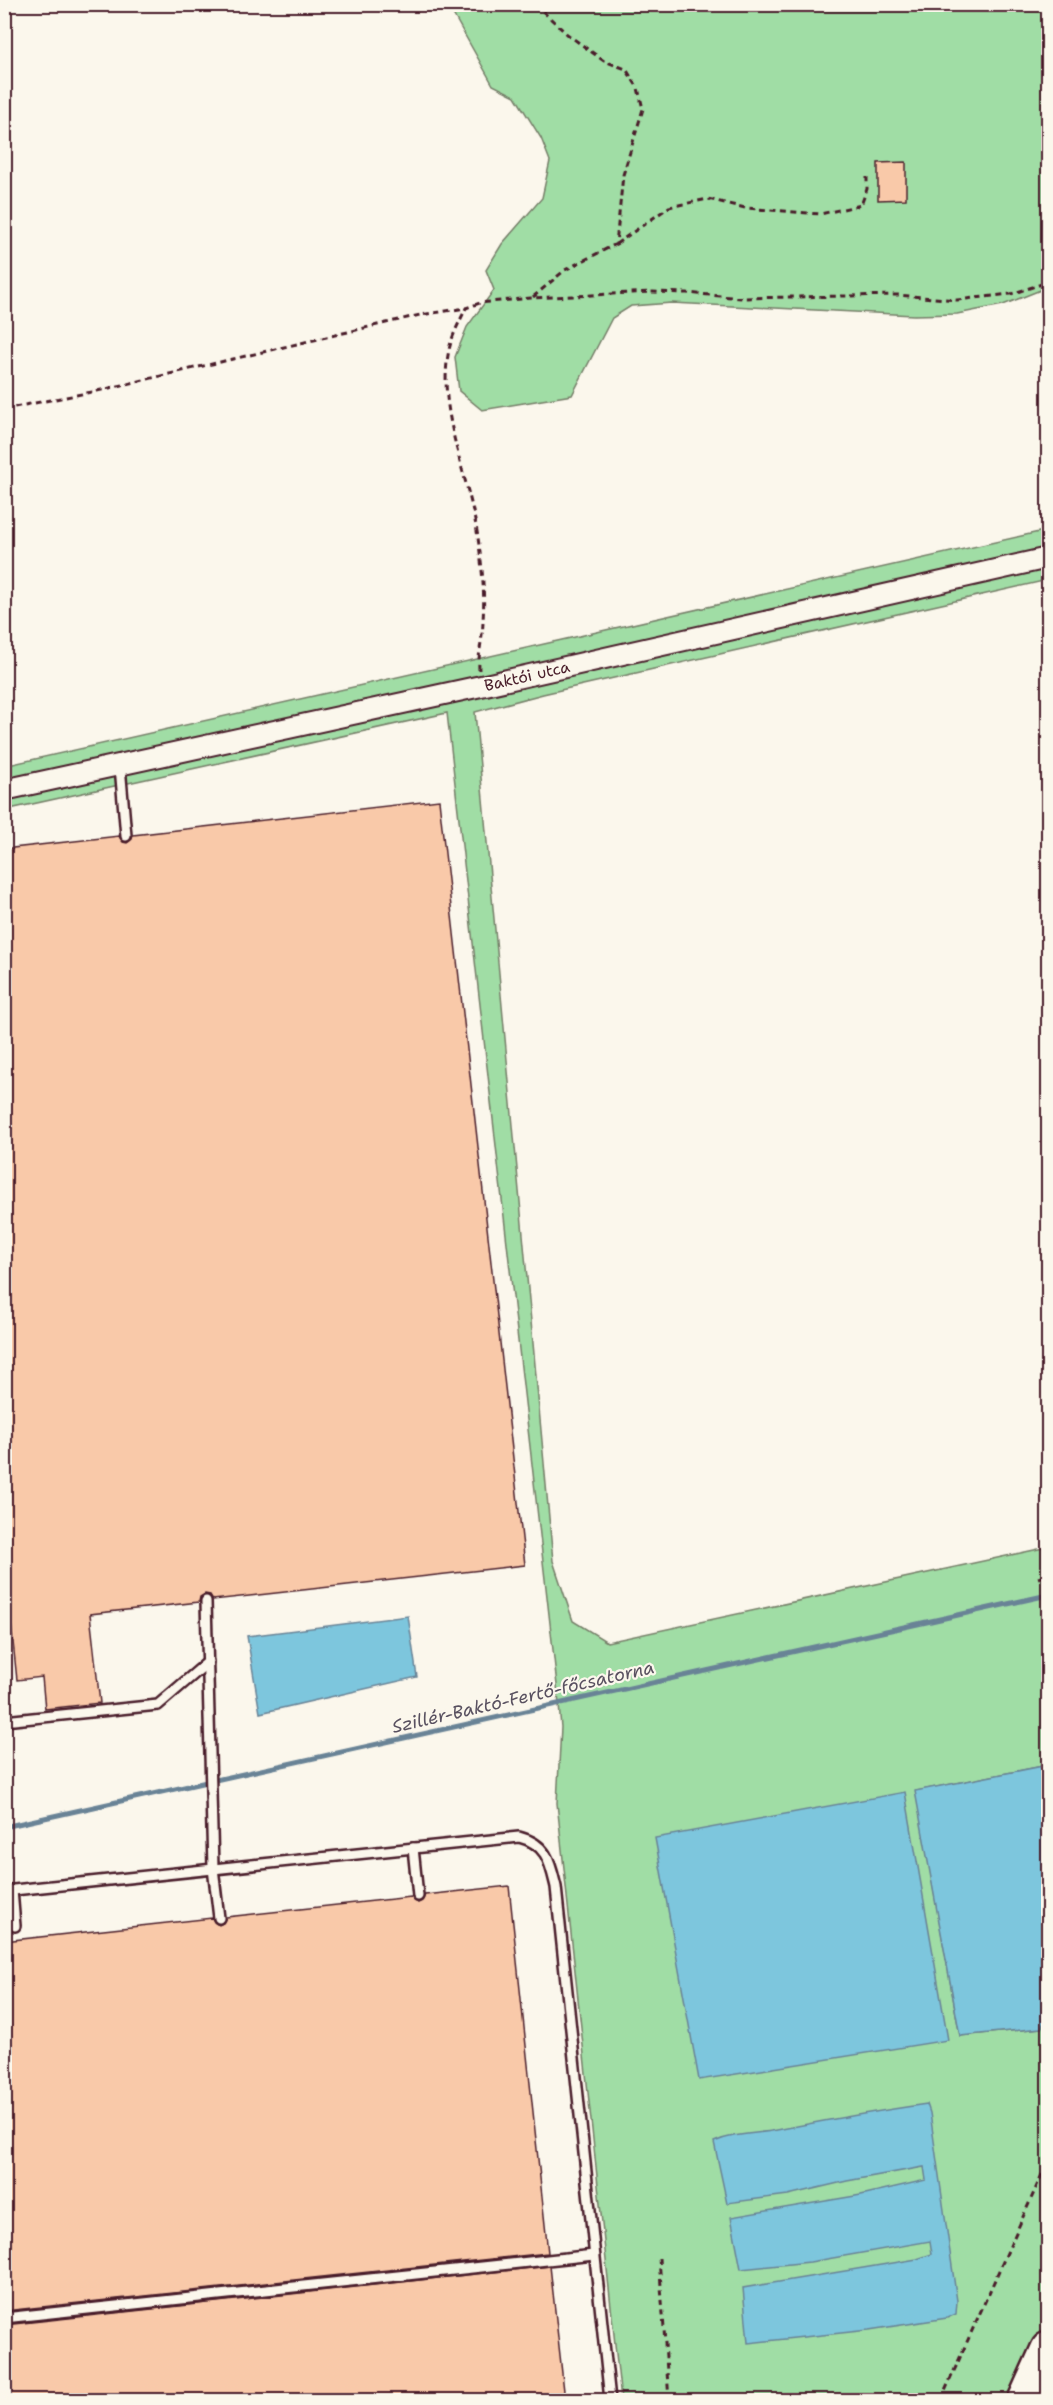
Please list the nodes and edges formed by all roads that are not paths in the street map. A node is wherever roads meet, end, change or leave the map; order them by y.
1 (1048, 558) edge
2 (120, 766) junction
3 (4, 790) edge
4 (126, 836) dead end
5 (206, 1601) dead end
6 (208, 1662) junction
7 (4, 1721) edge
8 (413, 1848) junction
9 (213, 1868) junction
10 (8, 1891) edge
11 (418, 1896) dead end
12 (219, 1918) dead end
13 (15, 1926) dead end
14 (594, 2255) junction
15 (4, 2318) edge
16 (1048, 2349) edge
17 (610, 2400) edge
18 (1025, 2400) edge

1 - 2 street, Baktói utca
2 - 3 street, Baktói utca
2 - 4 lane
5 - 6 lane
6 - 7 lane
6 - 9 lane
8 - 9 lane
8 - 11 lane
8 - 14 lane
9 - 10 lane
9 - 12 lane
10 - 13 lane
14 - 15 lane
14 - 17 lane
16 - 18 highway

